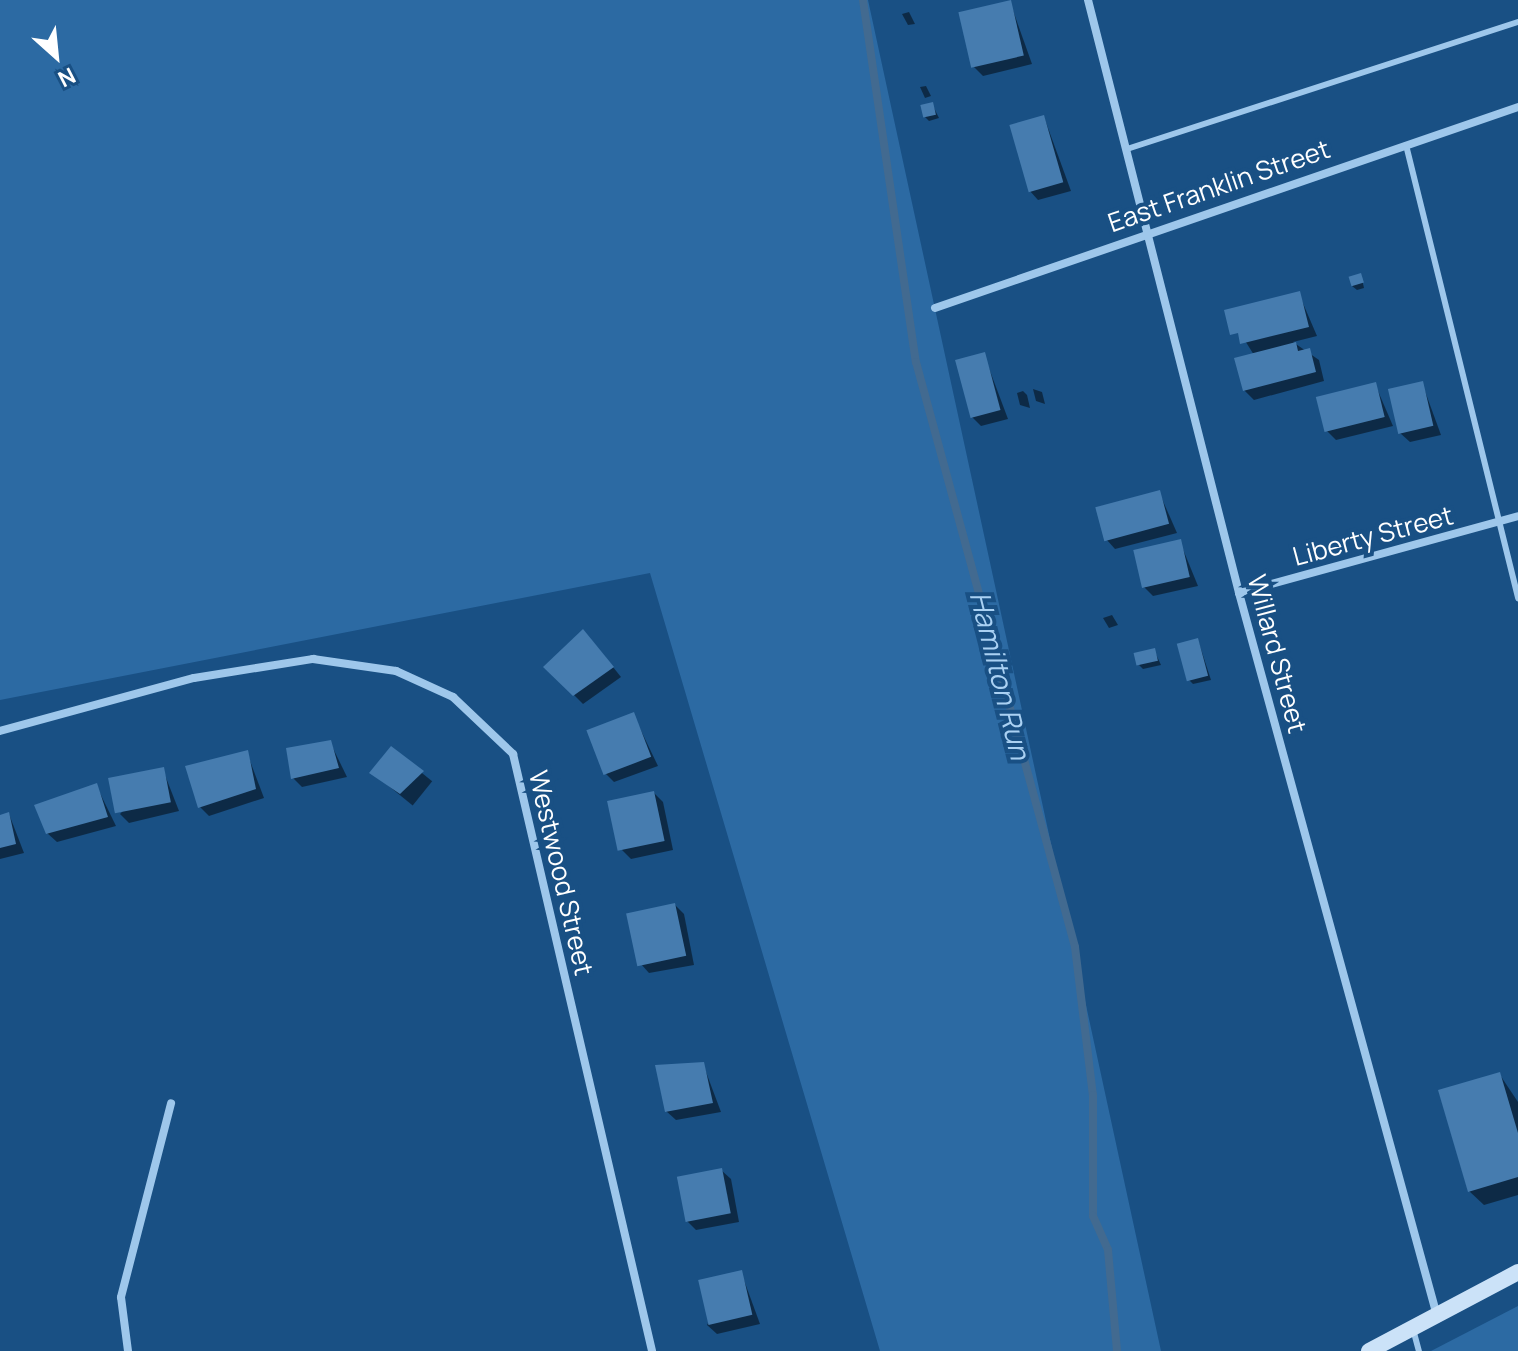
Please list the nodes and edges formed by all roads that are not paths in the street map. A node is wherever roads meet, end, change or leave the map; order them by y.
1 (1088, 0) edge
2 (1518, 22) edge
3 (1518, 107) edge
4 (1406, 145) junction
5 (1127, 149) junction
6 (1148, 231) junction
7 (935, 308) dead end
8 (1518, 516) edge
9 (1498, 522) junction
10 (1239, 593) junction
11 (1518, 598) edge
12 (0, 731) edge
13 (171, 1103) dead end
14 (1518, 1272) edge
15 (1438, 1317) junction
16 (1413, 1329) junction
17 (128, 1351) edge
18 (652, 1351) edge
19 (1369, 1351) edge
20 (1419, 1351) edge

1 - 5 street, Willard Street
2 - 5 lane
3 - 4 street, East Franklin Street
4 - 6 street, East Franklin Street
4 - 9 lane
5 - 6 street, Willard Street
6 - 7 street, East Franklin Street
6 - 10 street, Willard Street
8 - 9 street, Liberty Street
9 - 10 street, Liberty Street
9 - 11 lane
10 - 15 street, Willard Street
12 - 18 street, Westwood Street
13 - 17 street
14 - 15 main road
15 - 16 main road
16 - 19 main road
16 - 20 lane

